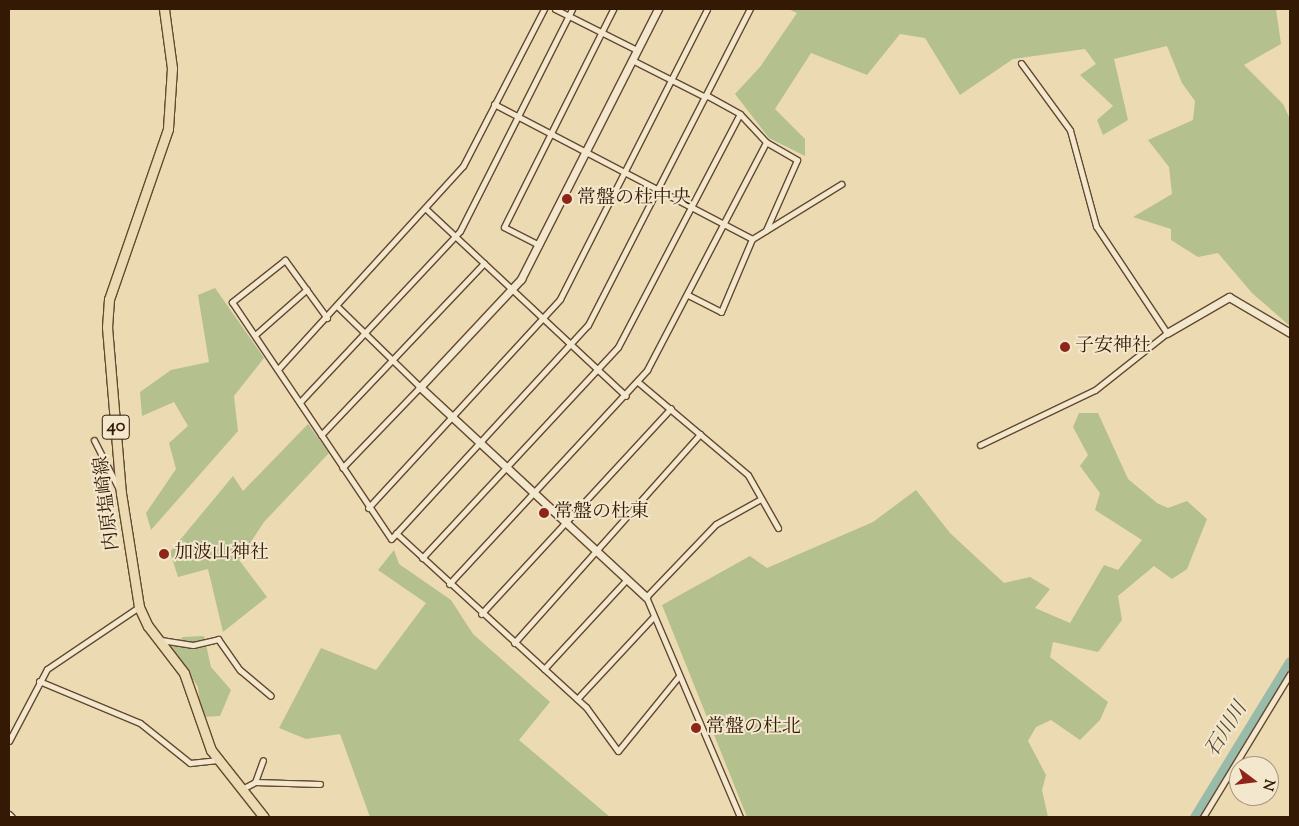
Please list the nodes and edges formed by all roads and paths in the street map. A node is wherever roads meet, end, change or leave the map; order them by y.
1 (164, 9) edge
2 (544, 9) edge
3 (554, 9) edge
4 (572, 9) edge
5 (614, 9) edge
6 (658, 9) edge
7 (708, 9) edge
8 (750, 9) edge
9 (568, 16) junction
10 (602, 32) junction
11 (637, 50) junction
12 (632, 60) junction
13 (1021, 63) dead end
14 (672, 80) junction
15 (706, 96) junction
16 (494, 104) junction
17 (740, 114) junction
18 (517, 117) junction
19 (550, 133) junction
20 (766, 142) junction
21 (586, 151) junction
22 (625, 171) junction
23 (841, 184) dead end
24 (659, 188) junction
25 (692, 205) junction
26 (425, 208) junction
27 (725, 222) junction
28 (766, 230) junction
29 (455, 236) junction
30 (752, 239) junction
31 (539, 245) junction
32 (484, 263) junction
33 (307, 290) junction
34 (512, 290) junction
35 (688, 295) junction
36 (338, 307) junction
37 (327, 318) junction
38 (544, 320) junction
39 (1168, 333) junction
40 (1290, 333) edge
41 (365, 334) junction
42 (255, 335) junction
43 (571, 345) junction
44 (391, 359) junction
45 (279, 368) junction
46 (598, 371) junction
47 (638, 382) junction
48 (420, 387) junction
49 (626, 396) junction
50 (300, 402) junction
51 (671, 408) junction
52 (451, 416) junction
53 (700, 434) junction
54 (321, 435) junction
55 (94, 440) dead end
56 (480, 443) junction
57 (980, 445) dead end
58 (342, 468) junction
59 (507, 468) junction
60 (121, 493) junction
61 (534, 494) junction
62 (759, 500) junction
63 (368, 508) junction
64 (564, 521) junction
65 (778, 528) dead end
66 (396, 533) junction
67 (597, 552) junction
68 (422, 558) junction
69 (626, 579) junction
70 (449, 584) junction
71 (646, 597) junction
72 (139, 607) junction
73 (481, 614) junction
74 (654, 616) junction
75 (157, 639) junction
76 (514, 643) junction
77 (544, 668) junction
78 (1290, 674) edge
79 (679, 676) junction
80 (39, 682) junction
81 (271, 696) dead end
82 (577, 699) junction
83 (9, 741) edge
84 (218, 760) junction
85 (263, 760) dead end
86 (255, 782) junction
87 (320, 784) dead end
88 (242, 789) junction
89 (9, 814) edge
90 (12, 817) edge
91 (264, 817) edge
92 (740, 817) edge
93 (1203, 817) edge

1 - 60 main road, 内原塩崎線 / 40
2 - 16 street
3 - 9 street
4 - 9 street
5 - 10 street
6 - 11 street
7 - 14 street
8 - 15 street
9 - 10 street
9 - 18 street
10 - 11 street
10 - 19 street
11 - 12 street
12 - 14 street
12 - 21 street
13 - 39 street
14 - 15 street
14 - 22 street
15 - 17 street
15 - 24 street
16 - 18 street
16 - 26 street
17 - 20 street
17 - 25 street
18 - 19 street
18 - 29 street
19 - 21 street
19 - 31 street
20 - 27 street
20 - 28 street
21 - 22 street
21 - 31 street
22 - 24 street
22 - 38 street
23 - 28 street
24 - 25 street
24 - 43 street
25 - 27 street
25 - 46 street
26 - 29 street
26 - 36 street
27 - 30 street
27 - 35 street
28 - 30 street
29 - 32 street
29 - 41 street
30 - 35 street
31 - 34 street
32 - 34 street
32 - 44 street
33 - 37 street
33 - 42 street
33 - 42 street
34 - 38 street
34 - 48 street
35 - 47 street
36 - 37 street
36 - 41 street
37 - 45 street
38 - 43 street
38 - 52 street
39 - 40 street
39 - 57 street
41 - 44 street
41 - 50 street
42 - 45 street
43 - 46 street
43 - 56 street
44 - 48 street
44 - 54 street
45 - 50 street
46 - 49 street
46 - 59 street
47 - 49 street
47 - 51 street
48 - 52 street
48 - 58 street
49 - 61 street
50 - 54 street
51 - 53 street
51 - 64 street
52 - 56 street
52 - 63 street
53 - 62 street
53 - 67 street
54 - 58 street
55 - 60 street
56 - 59 street
56 - 66 street
58 - 63 street
59 - 61 street
59 - 68 street
60 - 72 main road, 内原塩崎線 / 40
61 - 64 street
61 - 70 street
62 - 65 street
62 - 71 street
63 - 66 street
64 - 67 street
64 - 73 street
66 - 68 street
67 - 69 street
67 - 76 street
68 - 70 street
69 - 71 street
69 - 77 street
70 - 73 street
71 - 74 street
72 - 75 main road, 内原塩崎線 / 40
72 - 80 street
73 - 76 street
74 - 79 street
74 - 82 street
75 - 81 street
75 - 84 main road, 内原塩崎線 / 40
76 - 77 street
77 - 82 street
78 - 93 street
79 - 82 street
79 - 92 street
80 - 83 street
80 - 84 street
84 - 88 main road, 内原塩崎線 / 40
85 - 86 street
86 - 87 street
86 - 88 street
88 - 91 main road, 内原塩崎線 / 40
89 - 90 street

